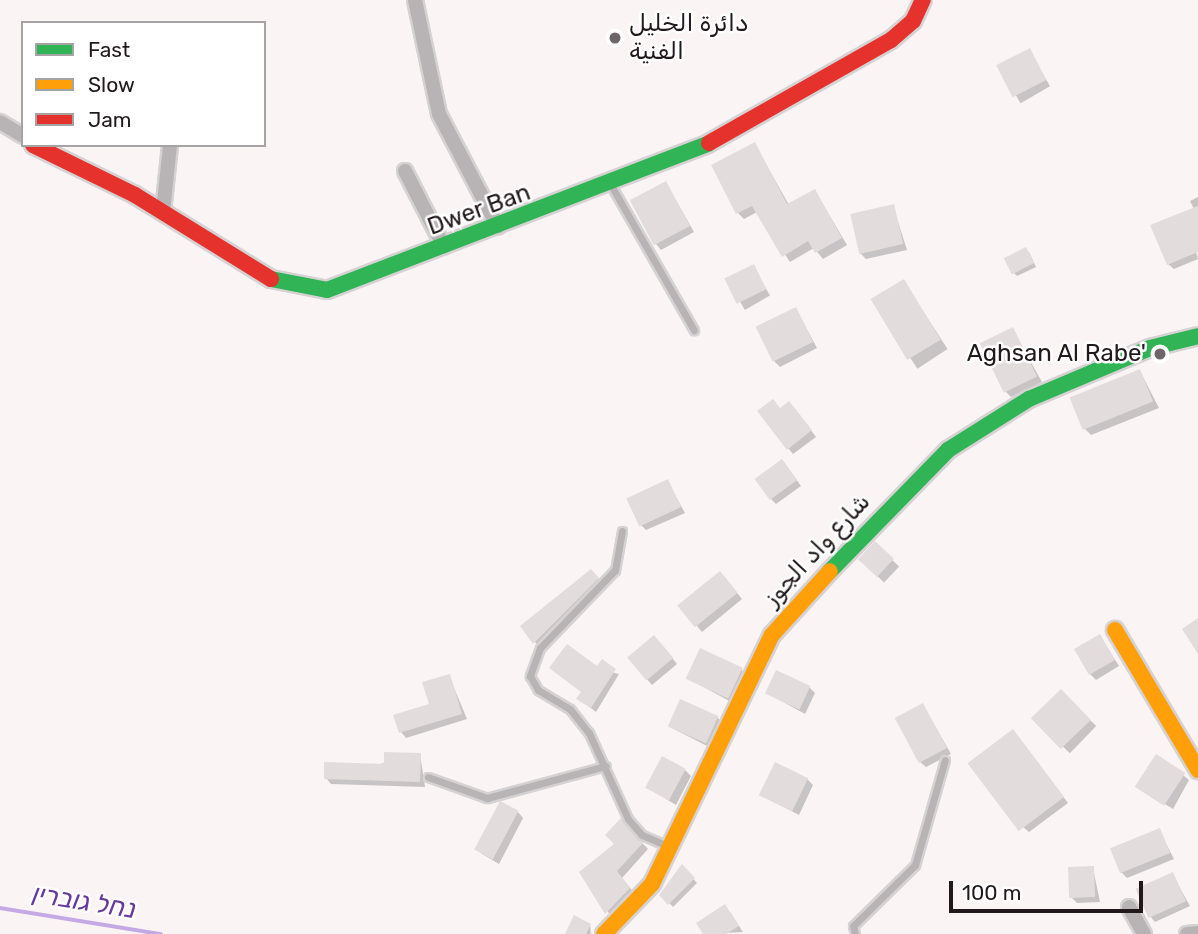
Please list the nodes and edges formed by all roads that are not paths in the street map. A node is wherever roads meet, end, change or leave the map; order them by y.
1 (415, 0) edge
2 (923, 0) edge
3 (0, 122) edge
4 (21, 135) edge
5 (37, 147) edge
6 (170, 147) edge
7 (405, 171) dead end
8 (611, 186) junction
9 (163, 212) junction
10 (498, 226) junction
11 (444, 247) junction
12 (694, 330) dead end
13 (1198, 336) edge
14 (622, 531) dead end
15 (1115, 630) dead end
16 (945, 760) dead end
17 (606, 766) junction
18 (1198, 770) edge
19 (428, 777) dead end
20 (671, 847) junction
21 (1129, 906) dead end
22 (1198, 933) edge
23 (604, 934) edge
24 (855, 934) edge
25 (1144, 934) edge
26 (1187, 934) edge

1 - 10 street
2 - 8 street, Dwer Ban
3 - 4 street
5 - 9 street, Dwer Ban
6 - 9 street
7 - 11 street
8 - 10 street, Dwer Ban
8 - 12 lane
9 - 11 street, Dwer Ban
10 - 11 street, Dwer Ban
13 - 20 street, شارع واد الجوز
14 - 17 lane
15 - 18 street
16 - 24 lane
17 - 19 lane
17 - 20 lane
20 - 23 street, شارع واد الجوز
21 - 25 street
22 - 26 street

